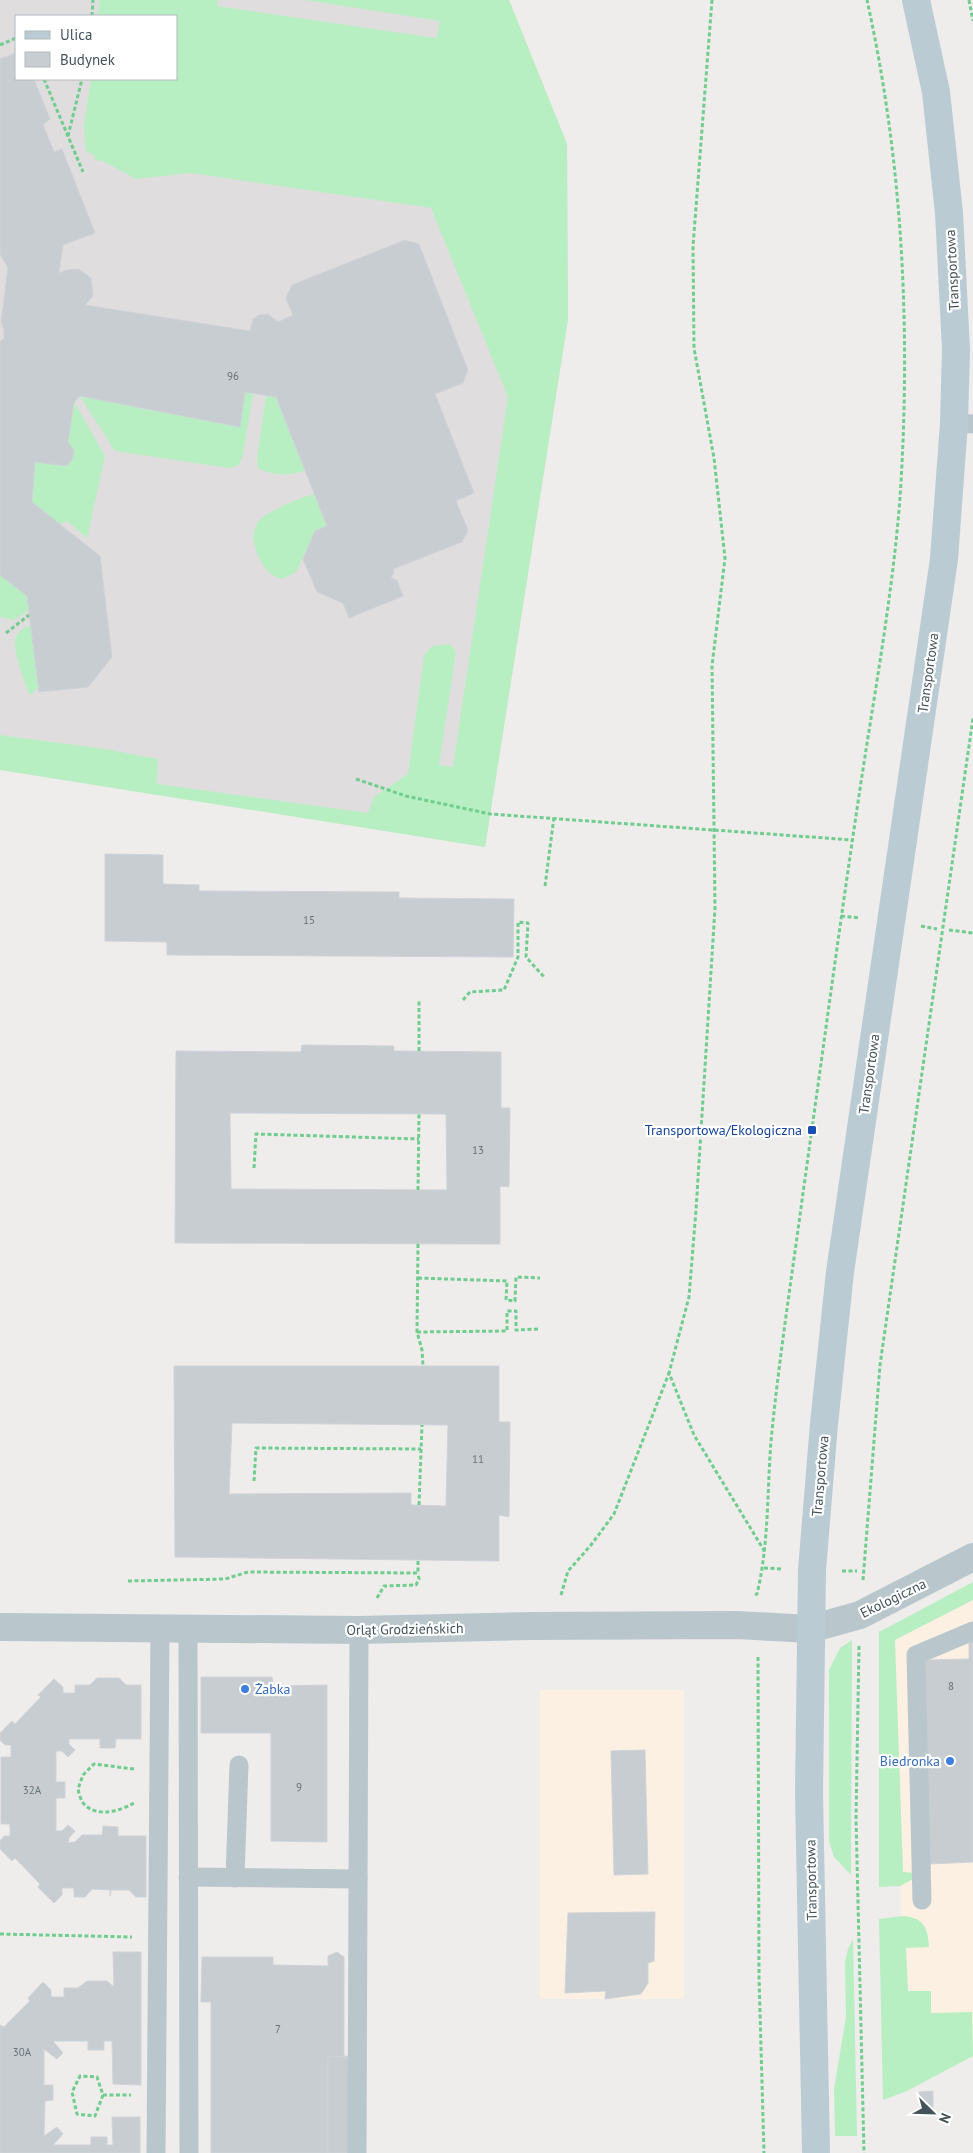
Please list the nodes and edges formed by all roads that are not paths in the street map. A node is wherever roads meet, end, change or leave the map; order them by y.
1 (916, 0) edge
2 (963, 423) edge
3 (973, 1557) edge
4 (0, 1627) edge
5 (160, 1629) junction
6 (188, 1629) junction
7 (810, 1629) junction
8 (359, 1630) junction
9 (973, 1631) edge
10 (239, 1765) dead end
11 (188, 1877) junction
12 (235, 1878) junction
13 (358, 1878) junction
14 (922, 1900) dead end
15 (156, 2153) edge
16 (189, 2153) edge
17 (357, 2153) edge
18 (816, 2153) edge

1 - 2 street, Transportowa
2 - 7 street, Transportowa
3 - 7 street, Ekologiczna
4 - 5 street, Orląt Grodzieńskich
5 - 6 street, Orląt Grodzieńskich
5 - 15 lane
6 - 8 street, Orląt Grodzieńskich
6 - 11 lane
7 - 8 street, Orląt Grodzieńskich
7 - 18 street, Transportowa
8 - 13 lane
9 - 14 lane
10 - 12 lane
11 - 12 lane
11 - 16 lane
12 - 13 lane
13 - 17 lane

